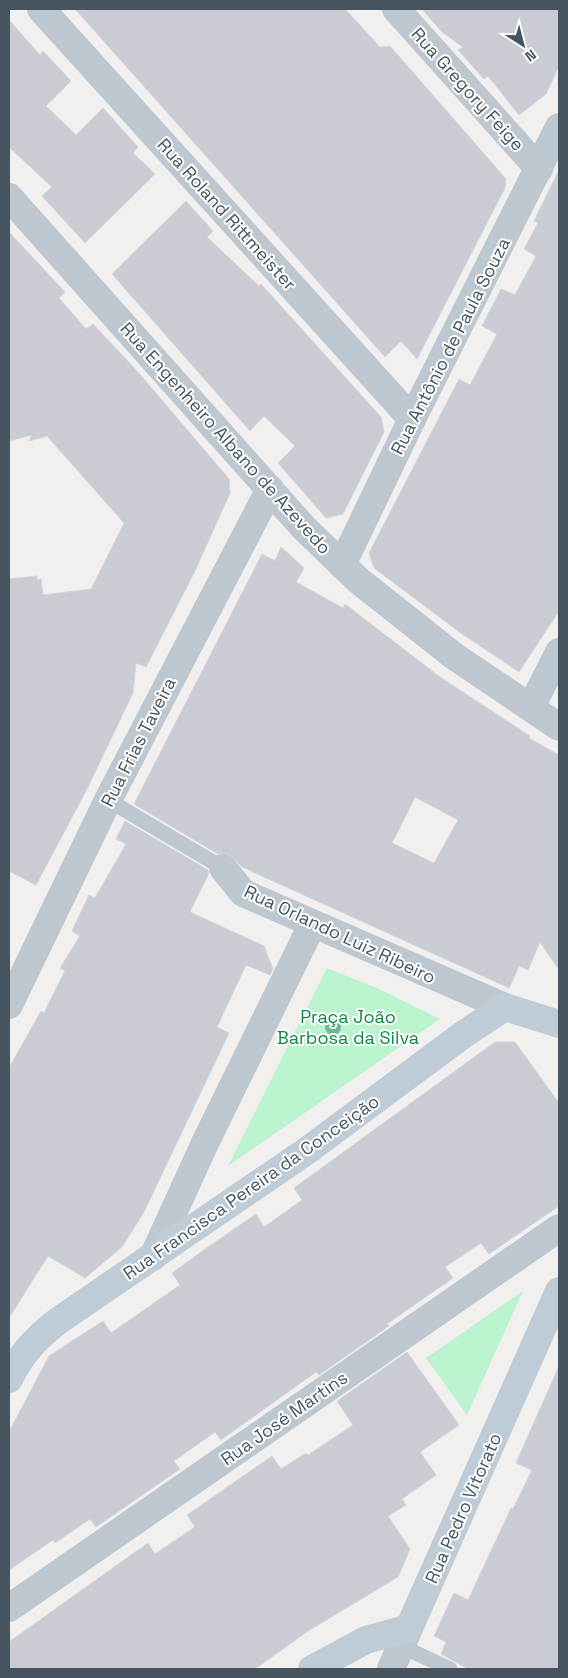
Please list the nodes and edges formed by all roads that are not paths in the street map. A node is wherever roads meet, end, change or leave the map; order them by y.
1 (41, 9) edge
2 (396, 9) edge
3 (559, 127) edge
4 (539, 169) junction
5 (9, 197) edge
6 (412, 419) junction
7 (270, 489) junction
8 (342, 565) junction
9 (559, 652) edge
10 (531, 707) junction
11 (559, 727) edge
12 (108, 800) junction
13 (223, 868) joint
14 (312, 925) junction
15 (10, 1002) edge
16 (505, 1007) junction
17 (559, 1024) edge
18 (559, 1228) edge
19 (153, 1257) junction
20 (559, 1291) edge
21 (9, 1379) edge
22 (9, 1608) edge
23 (400, 1648) edge
24 (312, 1669) edge
25 (450, 1669) edge

1 - 6 street, Rua Roland Rittmeister
2 - 4 street, Rua Gregory Feige
3 - 4 street, Rua Antônio de Paula Souza
4 - 6 street, Rua Antônio de Paula Souza
5 - 7 street, Rua Engenheiro Albano de Azevedo
6 - 8 street, Rua Antônio de Paula Souza
7 - 8 street, Rua Engenheiro Albano de Azevedo
7 - 12 street, Rua Frias Taveira
8 - 10 street, Rua Engenheiro Albano de Azevedo
9 - 10 street
10 - 11 street, Rua Engenheiro Albano de Azevedo
12 - 13 lane, Rua Orlando Luiz Ribeiro
12 - 15 street, Rua Frias Taveira
13 - 14 street, Rua Orlando Luiz Ribeiro
14 - 16 street, Rua Orlando Luiz Ribeiro
14 - 19 street
16 - 17 street
16 - 19 street, Rua Francisca Pereira da Conceição
18 - 22 street, Rua José Martins
19 - 21 street, Rua Francisca Pereira da Conceição
20 - 23 street, Rua Pedro Vitorato
23 - 24 street
23 - 25 lane

